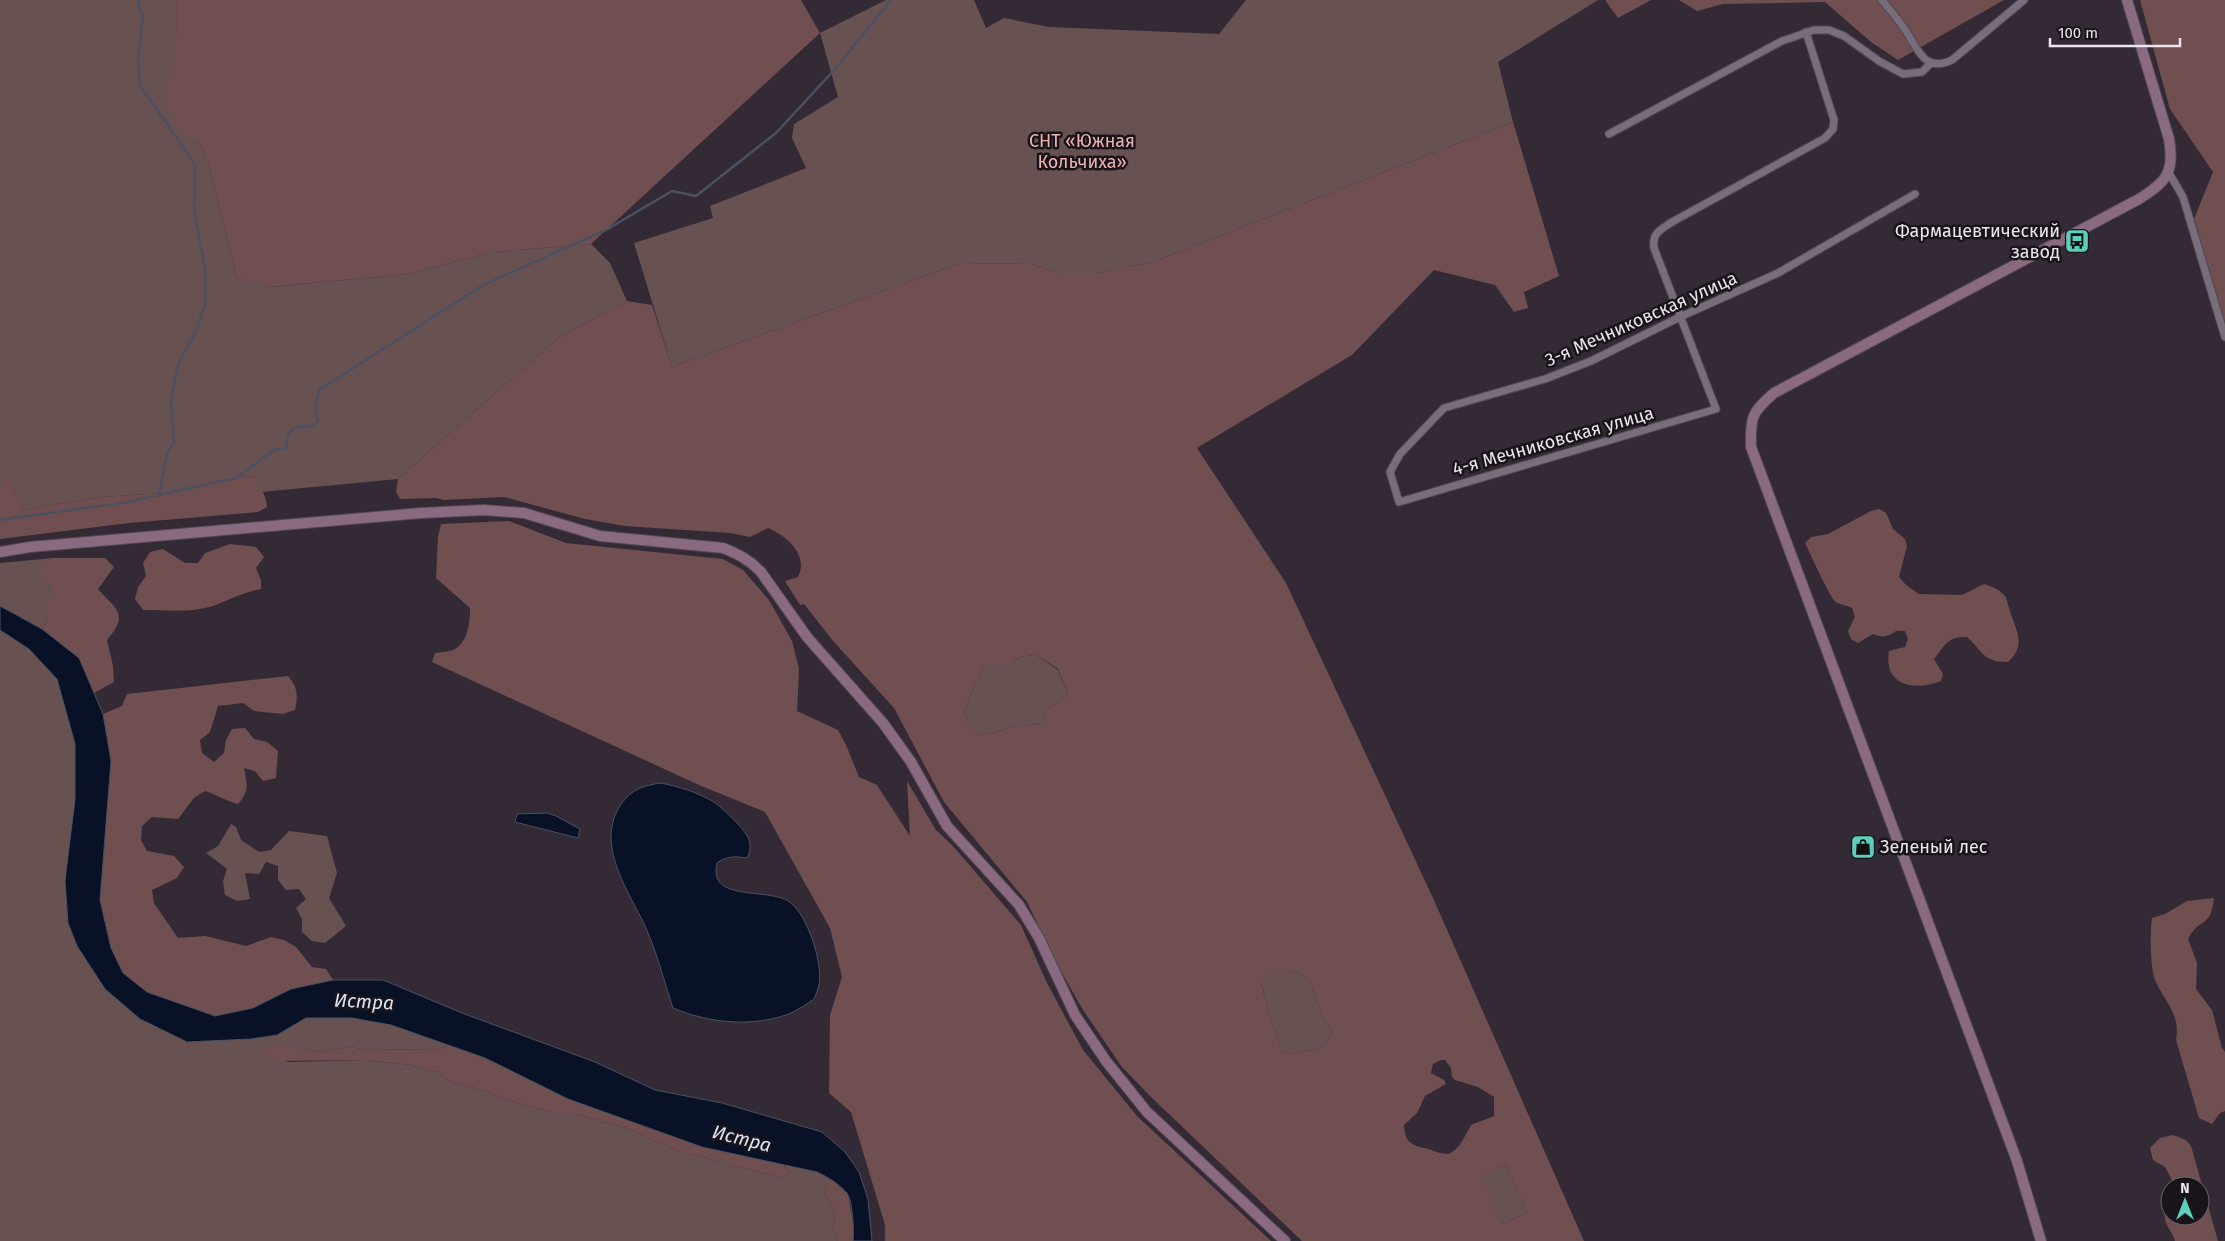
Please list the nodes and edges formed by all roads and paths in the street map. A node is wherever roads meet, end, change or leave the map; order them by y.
1 (1882, 0) edge
2 (2024, 0) edge
3 (2127, 0) edge
4 (1806, 32) junction
5 (1930, 63) junction
6 (1609, 134) dead end
7 (2169, 173) junction
8 (1915, 194) dead end
9 (1680, 317) junction
10 (2225, 337) edge
11 (1399, 502) joint
12 (0, 552) edge
13 (1285, 1241) edge
14 (2041, 1241) edge

1 - 5 street
2 - 5 street
3 - 7 main road
4 - 5 street
4 - 6 street
4 - 9 street
7 - 10 street
7 - 14 main road
8 - 9 street, 3-я Мечниковская улица
9 - 11 street, 3-я Мечниковская улица
9 - 11 street, 4-я Мечниковская улица
12 - 13 main road

